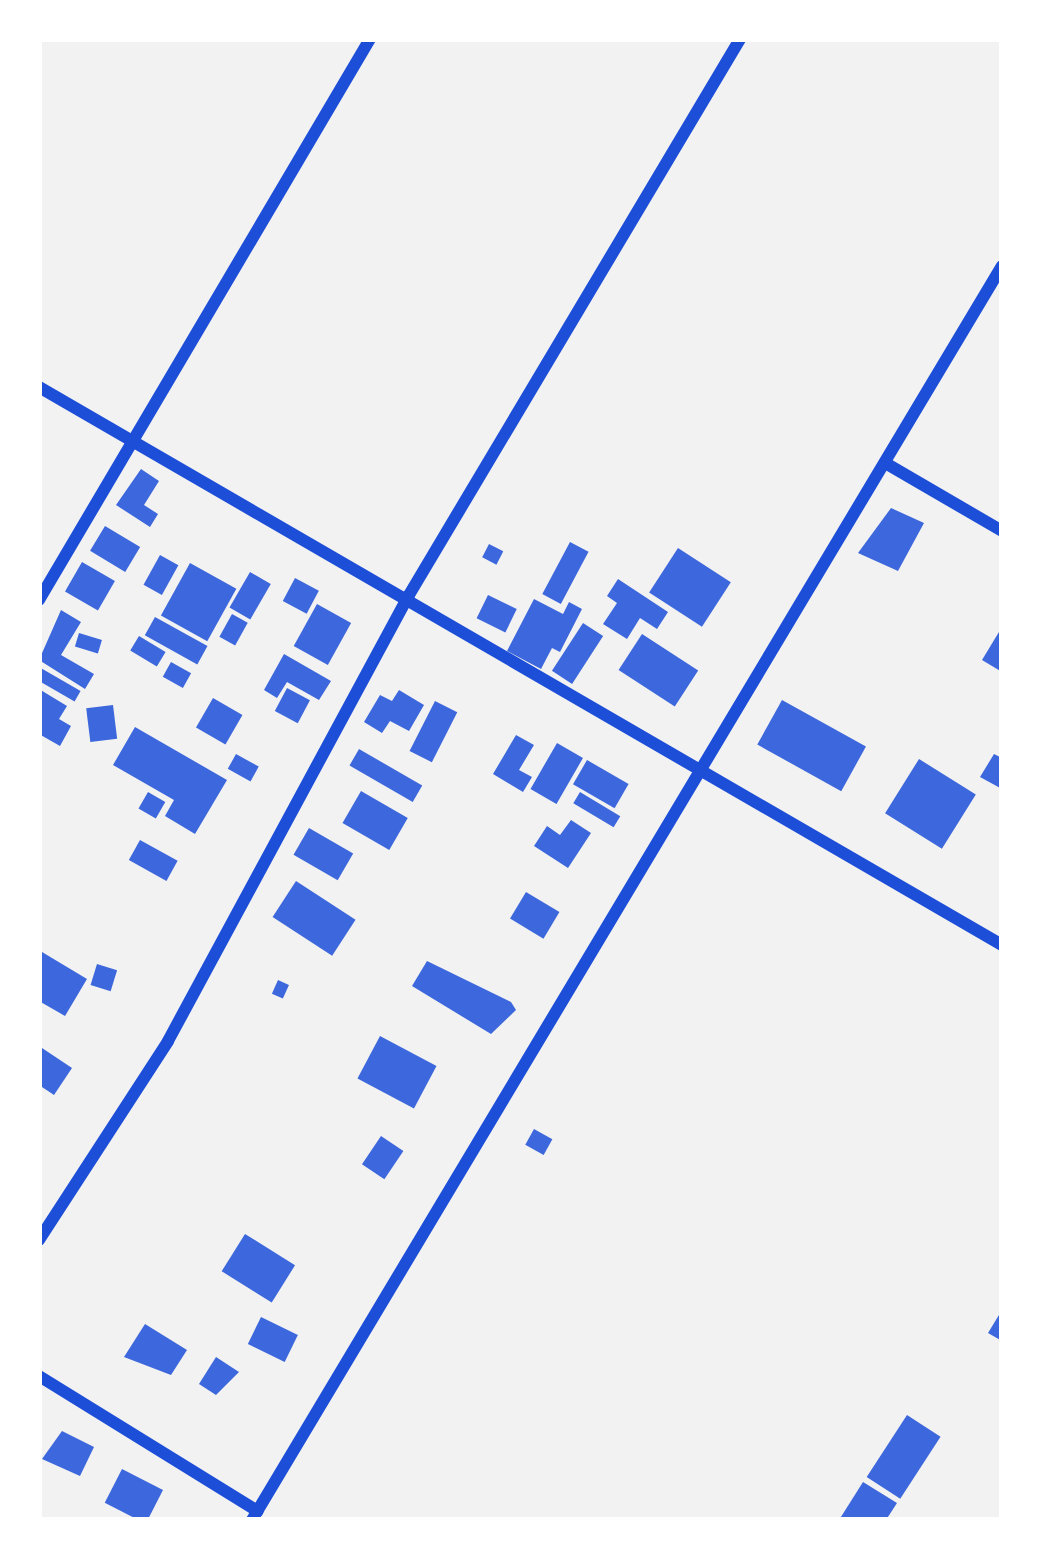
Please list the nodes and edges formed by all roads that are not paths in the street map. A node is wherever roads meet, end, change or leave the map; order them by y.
1 (370, 39) edge
2 (740, 39) edge
3 (1002, 266) edge
4 (39, 387) edge
5 (134, 444) junction
6 (887, 464) junction
7 (1002, 531) edge
8 (409, 595) junction
9 (39, 600) edge
10 (703, 772) junction
11 (1002, 945) edge
12 (39, 1240) edge
13 (39, 1376) edge
14 (255, 1516) edge

1 - 5 street
2 - 8 street
3 - 6 street
4 - 5 street
5 - 8 street
5 - 9 street
6 - 7 street
6 - 10 street
8 - 10 street
8 - 12 street
10 - 11 street
10 - 14 street
13 - 14 street

